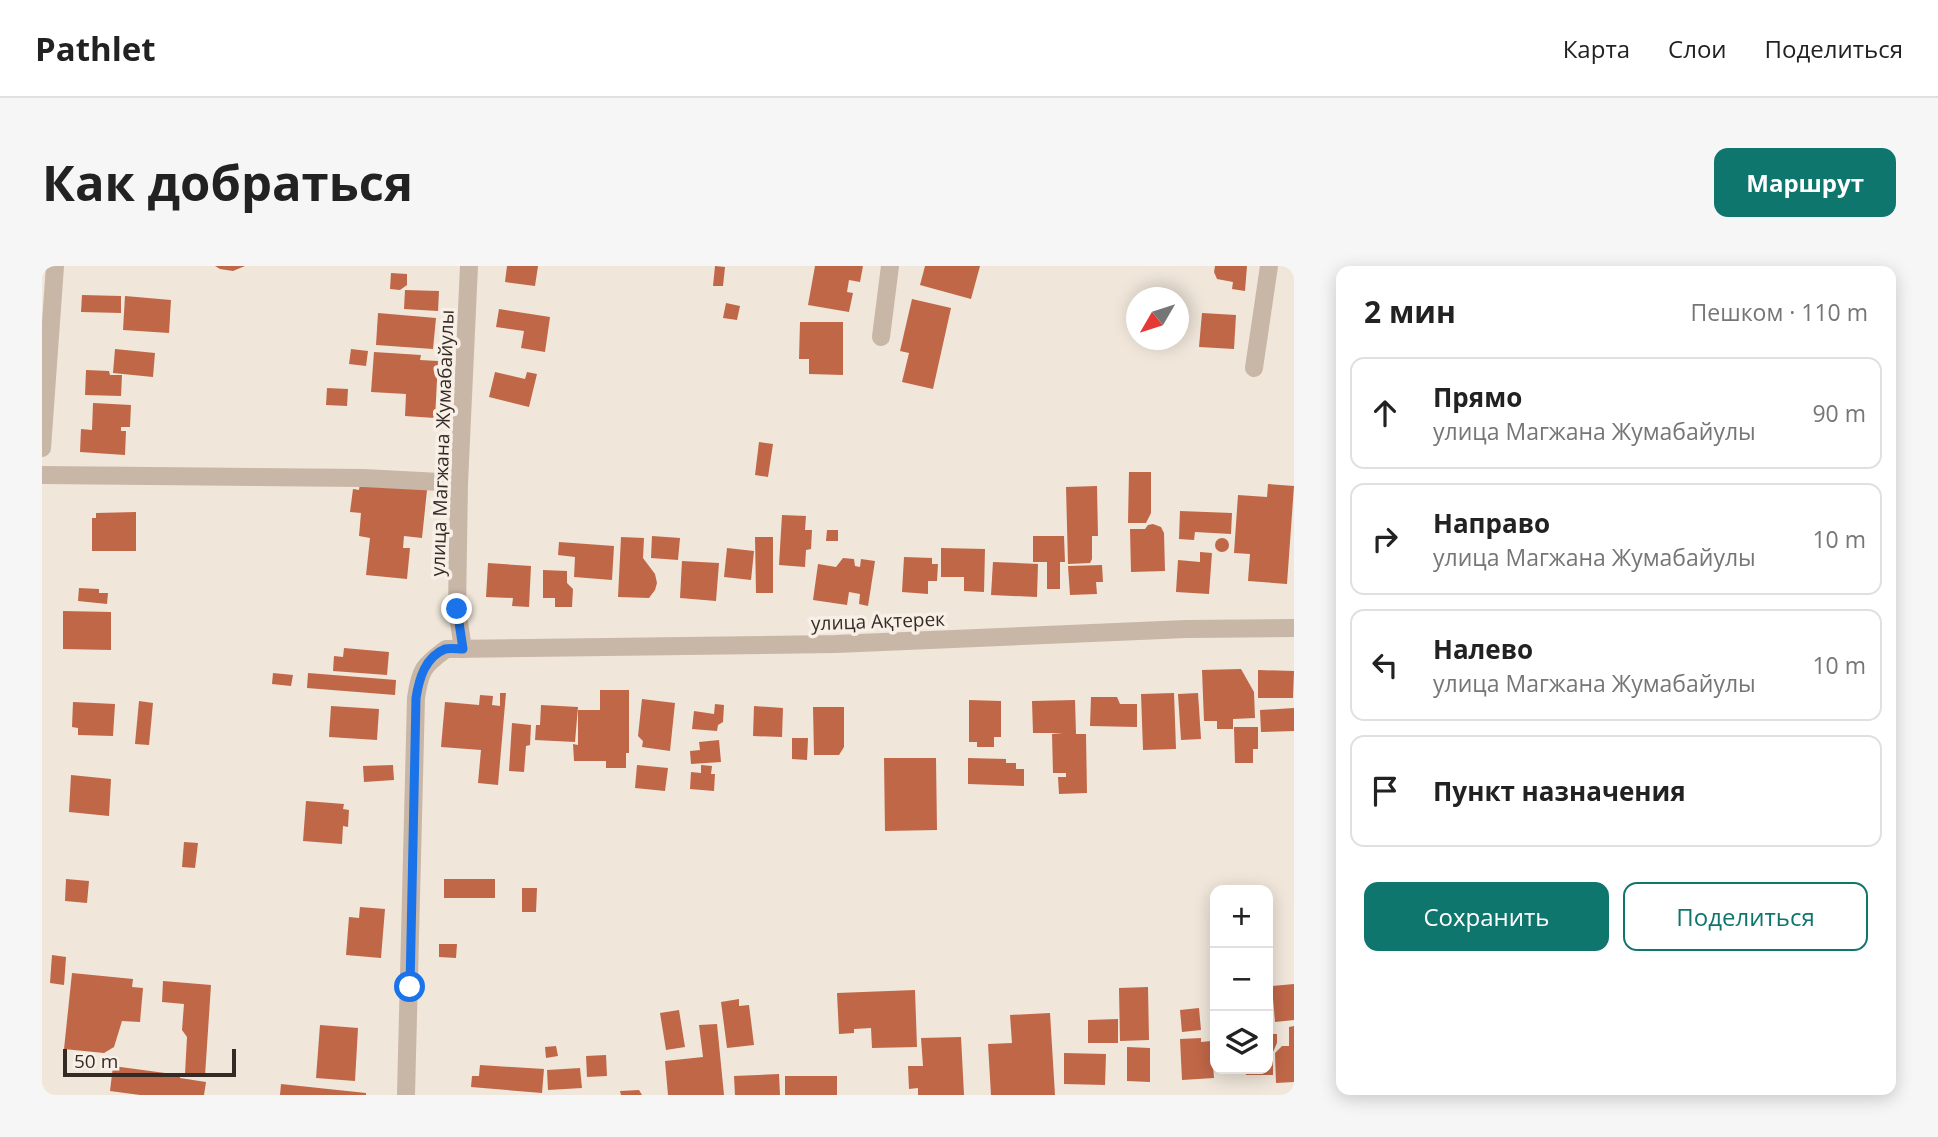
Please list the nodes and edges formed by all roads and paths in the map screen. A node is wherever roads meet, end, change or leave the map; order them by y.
1 (55, 266) edge
2 (469, 266) edge
3 (890, 266) edge
4 (1269, 266) edge
5 (881, 337) dead end
6 (1254, 368) dead end
7 (42, 448) edge
8 (42, 475) edge
9 (459, 483) junction
10 (1294, 628) edge
11 (463, 649) junction
12 (406, 1095) edge

1 - 7 street
2 - 9 street, улица Магжана Жумабайулы
3 - 5 street
4 - 6 street
8 - 9 street
9 - 11 street, улица Магжана Жумабайулы
10 - 11 street, улица Ақтерек
11 - 12 street

